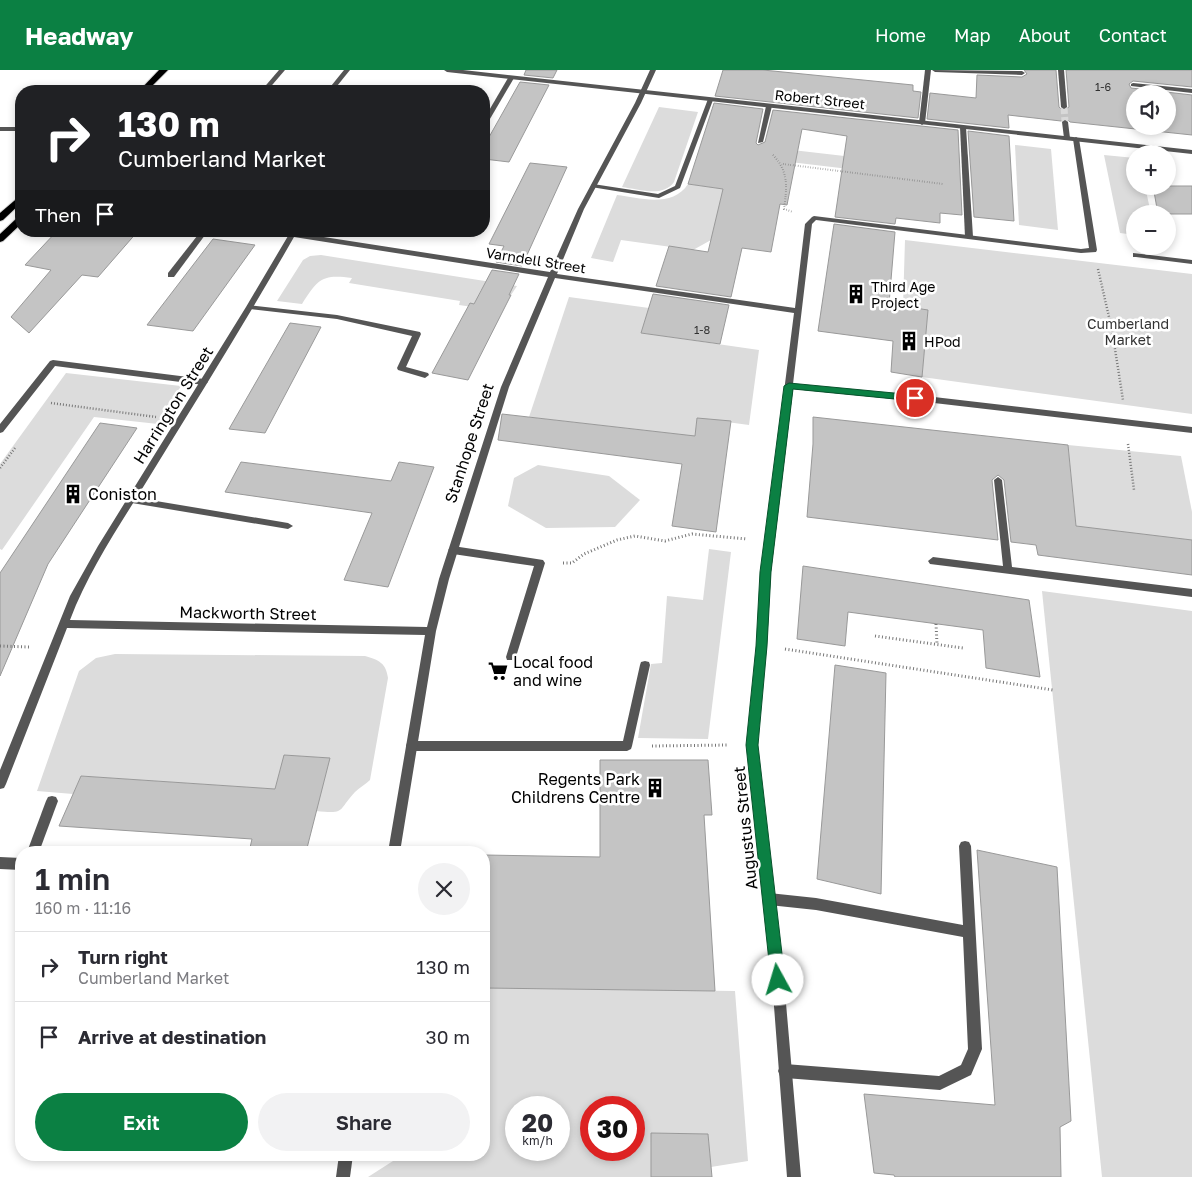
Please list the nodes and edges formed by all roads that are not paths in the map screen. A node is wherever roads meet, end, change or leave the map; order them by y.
1 (164, 70) edge
2 (282, 70) edge
3 (347, 70) edge
4 (447, 70) edge
5 (653, 70) edge
6 (928, 70) edge
7 (935, 70) edge
8 (1061, 70) edge
9 (1022, 72) dead end
10 (511, 78) junction
11 (149, 85) edge
12 (269, 85) edge
13 (335, 85) edge
14 (1176, 89) edge
15 (1192, 91) edge
16 (642, 93) junction
17 (710, 100) junction
18 (769, 106) junction
19 (1064, 107) tunnel mouth
20 (490, 114) edge
21 (1065, 122) tunnel mouth
22 (922, 123) junction
23 (963, 127) junction
24 (0, 129) edge
25 (15, 129) edge
26 (1067, 138) junction
27 (1076, 139) junction
28 (760, 142) road end
29 (1192, 152) edge
30 (593, 186) junction
31 (15, 204) edge
32 (0, 218) edge
33 (15, 224) edge
34 (200, 237) edge
35 (291, 237) edge
36 (318, 237) edge
37 (969, 237) junction
38 (0, 238) edge
39 (1136, 255) dead end
40 (1192, 262) edge
41 (171, 275) dead end
42 (551, 275) junction
43 (250, 307) junction
44 (798, 311) junction
45 (425, 375) dead end
46 (204, 382) junction
47 (789, 386) junction
48 (0, 430) edge
49 (1192, 430) edge
50 (998, 480) dead end
51 (132, 500) junction
52 (288, 526) dead end
53 (453, 550) junction
54 (933, 561) dead end
55 (1008, 570) junction
56 (1192, 593) edge
57 (64, 624) junction
58 (431, 631) junction
59 (511, 657) dead end
60 (645, 665) dead end
61 (411, 746) junction
62 (0, 784) edge
63 (52, 800) dead end
64 (35, 846) edge
65 (395, 846) edge
66 (965, 846) dead end
67 (0, 863) edge
68 (15, 864) edge
69 (769, 899) junction
70 (969, 932) junction
71 (785, 1071) junction
72 (345, 1161) edge
73 (343, 1177) edge
74 (794, 1177) edge

1 - 11 highway
2 - 12 street
3 - 13 street
4 - 10 street, Robert Street
5 - 16 street, Stanhope Street
6 - 22 street
7 - 9 street
8 - 19 street
10 - 16 street, Robert Street
10 - 20 street
14 - 15 street
16 - 17 street, Robert Street
16 - 30 street, Stanhope Street
17 - 18 street, Robert Street
17 - 30 street
18 - 22 street, Robert Street
18 - 28 street
21 - 26 street
22 - 23 street, Robert Street
23 - 26 street, Robert Street
23 - 37 street
24 - 25 street
26 - 27 street, Robert Street
27 - 29 street, Robert Street
27 - 37 street
30 - 42 street, Stanhope Street
31 - 32 highway
33 - 38 highway
34 - 41 street
35 - 43 street, Harrington Street
36 - 42 street, Varndell Street
37 - 44 street
39 - 40 street
42 - 44 street, Varndell Street
42 - 53 street, Stanhope Street
43 - 45 street
43 - 46 street, Harrington Street
44 - 47 street
46 - 48 street
46 - 51 street, Harrington Street
47 - 49 street
47 - 69 street, Augustus Street
50 - 55 street
51 - 52 street
51 - 57 street, Harrington Street
53 - 58 street, Stanhope Street
53 - 59 street
54 - 55 street
55 - 56 street
57 - 58 street, Mackworth Street
57 - 62 street, Harrington Street
58 - 61 street, Stanhope Street
60 - 61 street
61 - 65 street, Stanhope Street
63 - 64 street
66 - 70 street
67 - 68 street
69 - 70 street
69 - 71 street, Augustus Street
70 - 71 street
71 - 74 street, Augustus Street
72 - 73 street

